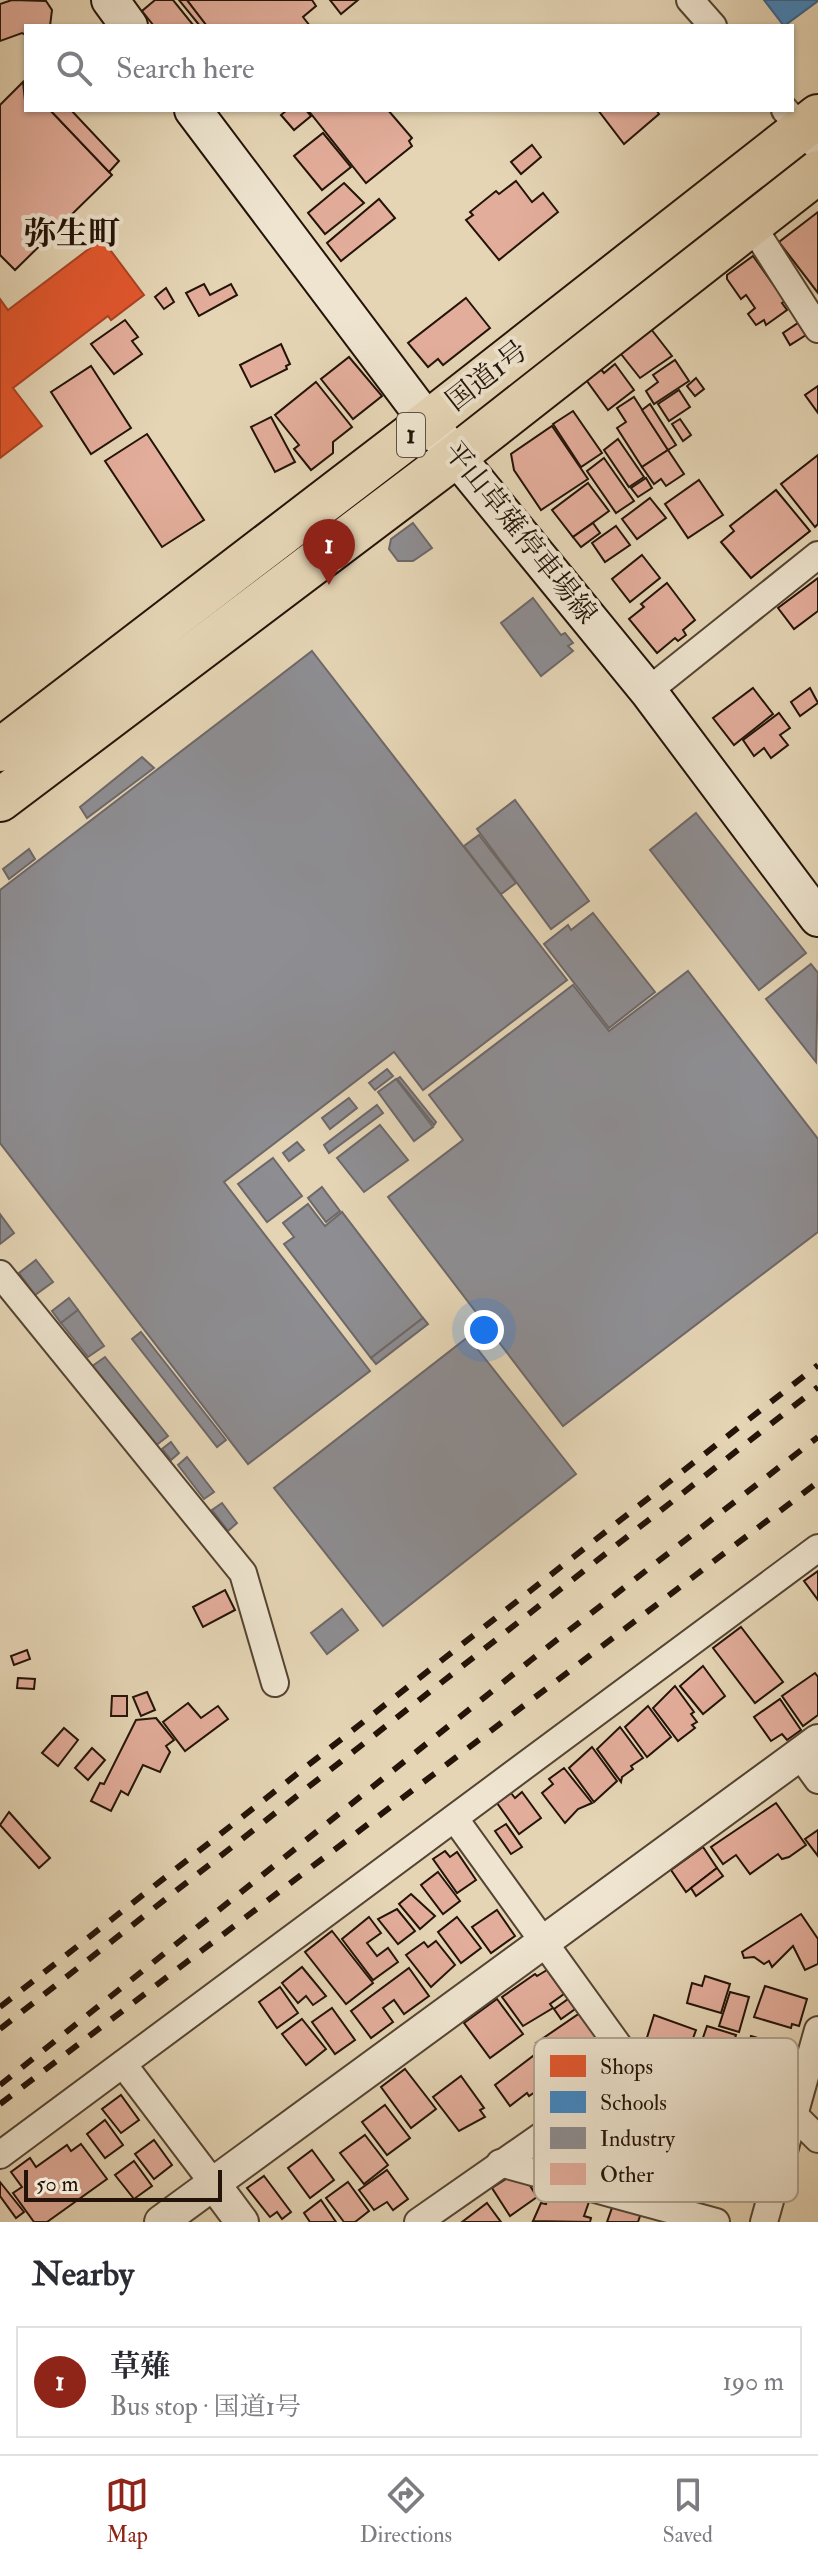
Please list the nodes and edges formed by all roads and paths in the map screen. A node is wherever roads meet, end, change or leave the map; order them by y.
1 (110, 0) edge
2 (690, 0) edge
3 (128, 24) edge
4 (711, 24) edge
5 (195, 112) edge
6 (806, 126) edge
7 (818, 172) edge
8 (751, 224) junction
9 (818, 329) edge
10 (428, 422) junction
11 (457, 455) junction
12 (818, 555) edge
13 (648, 691) junction
14 (0, 750) edge
15 (0, 800) edge
16 (818, 918) edge
17 (0, 1274) edge
18 (818, 1548) edge
19 (275, 1683) dead end
20 (812, 1759) edge
21 (455, 1819) junction
22 (544, 1941) junction
23 (818, 2030) edge
24 (613, 2038) edge
25 (123, 2064) junction
26 (798, 2097) edge
27 (798, 2119) edge
28 (818, 2139) edge
29 (534, 2140) edge
30 (0, 2155) edge
31 (500, 2163) junction
32 (534, 2172) edge
33 (213, 2183) junction
34 (643, 2202) edge
35 (769, 2202) edge
36 (161, 2222) edge
37 (242, 2222) edge
38 (418, 2222) edge
39 (716, 2222) edge
40 (764, 2222) edge

1 - 3 main road
2 - 4 street
5 - 10 main road, 平山草薙停車場線
6 - 10 highway, 国道1号 / 1
7 - 8 highway, 国道1号 / 1
8 - 9 street
8 - 11 highway, 国道1号 / 1
10 - 11 main road, 平山草薙停車場線
10 - 14 highway, 国道1号 / 1
11 - 13 main road, 平山草薙停車場線
11 - 15 highway, 国道1号 / 1
12 - 13 street
13 - 16 main road, 平山草薙停車場線
17 - 19 street
18 - 21 street
20 - 22 street
21 - 22 street
21 - 25 street
22 - 24 street
22 - 33 street
23 - 26 street
25 - 30 street
25 - 33 street
27 - 28 street
29 - 31 street
31 - 32 street
31 - 38 street
33 - 36 street
33 - 37 street
34 - 39 street
35 - 40 street

